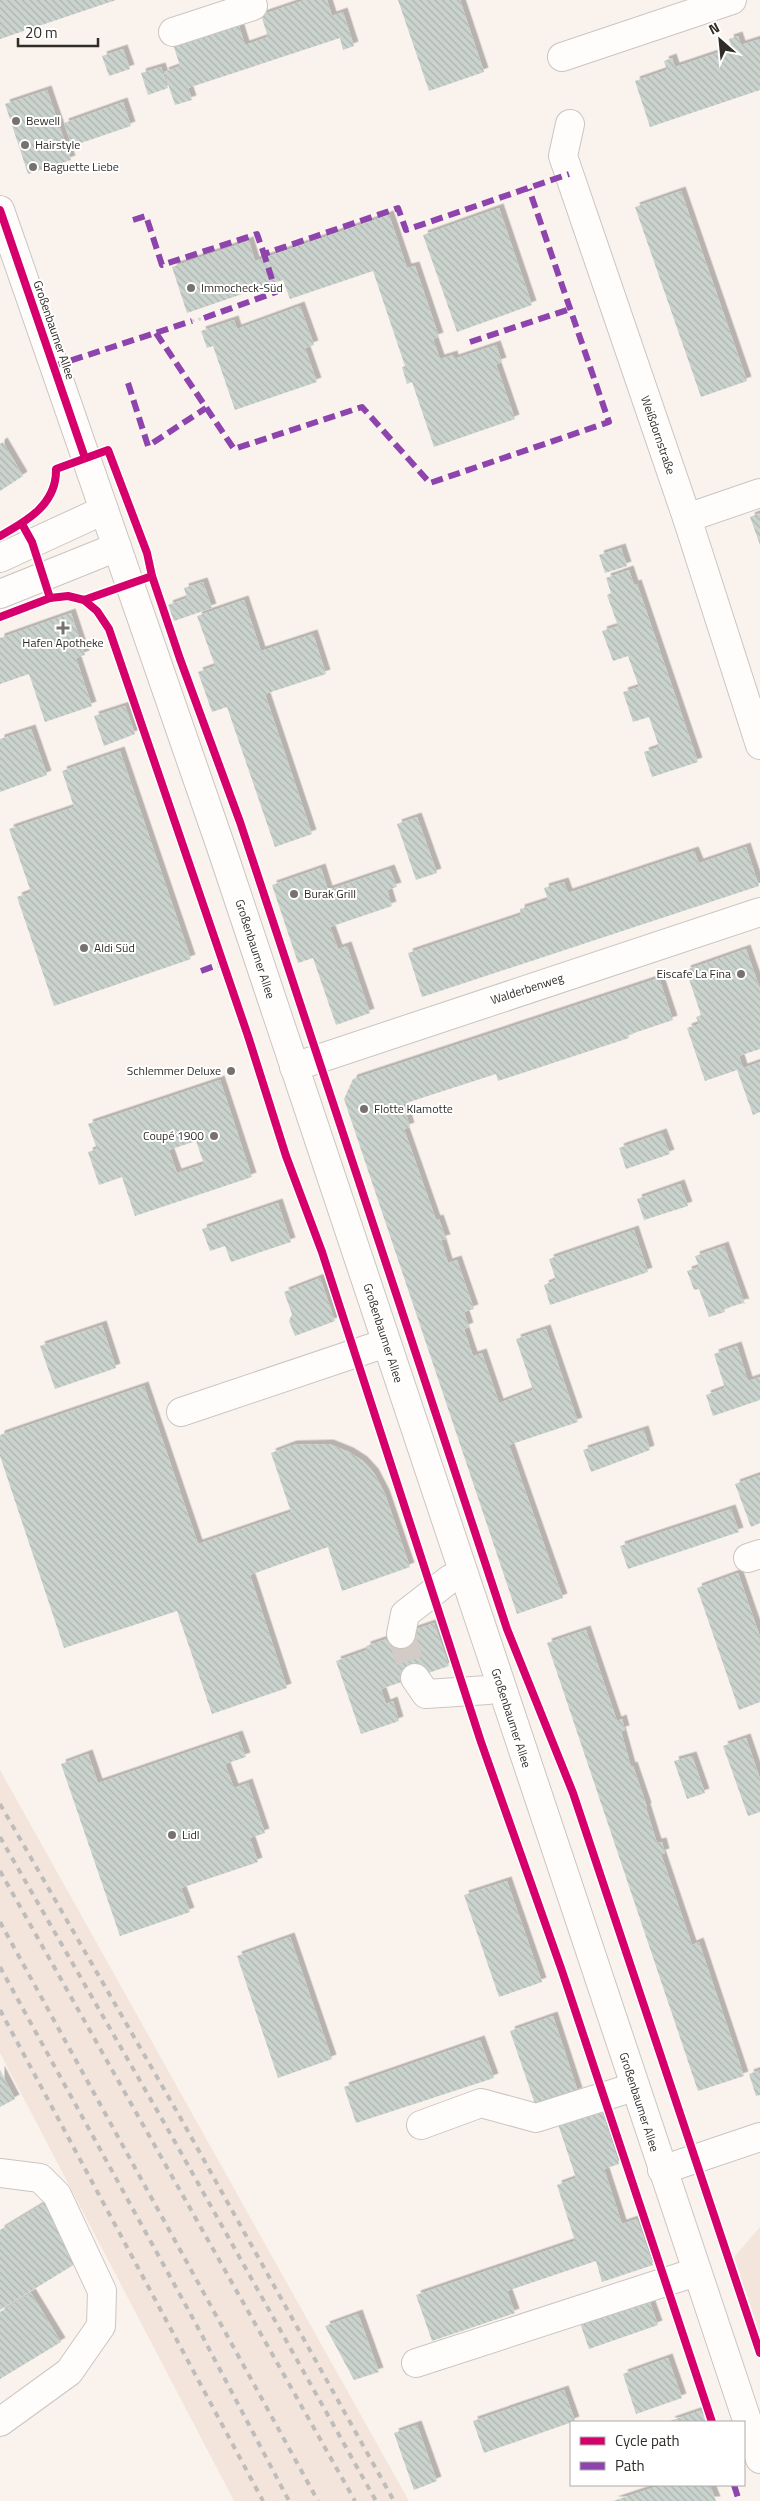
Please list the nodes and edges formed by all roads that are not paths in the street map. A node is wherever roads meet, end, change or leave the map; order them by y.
1 (732, 0) edge
2 (258, 2) edge
3 (173, 32) dead end
4 (562, 57) dead end
5 (570, 124) dead end
6 (0, 210) edge
7 (760, 493) edge
8 (104, 510) junction
9 (686, 518) junction
10 (117, 547) junction
11 (0, 558) edge
12 (0, 594) edge
13 (760, 745) edge
14 (760, 912) edge
15 (294, 1067) junction
16 (386, 1344) junction
17 (181, 1412) dead end
18 (464, 1574) junction
19 (401, 1634) tunnel mouth
20 (415, 1678) tunnel mouth
21 (500, 1686) junction
22 (634, 2087) junction
23 (421, 2125) dead end
24 (760, 2137) edge
25 (662, 2170) junction
26 (0, 2173) edge
27 (696, 2272) junction
28 (416, 2363) dead end
29 (0, 2422) edge
30 (760, 2459) edge

1 - 4 main road
2 - 3 main road
5 - 9 main road, Weißdornstraße
6 - 8 main road, Großenbaumer Allee
7 - 9 main road
8 - 10 main road, Großenbaumer Allee
8 - 11 main road
9 - 13 main road, Weißdornstraße
10 - 12 main road
10 - 15 main road, Großenbaumer Allee
14 - 15 main road, Walderbenweg
15 - 16 main road, Großenbaumer Allee
16 - 17 main road
16 - 18 main road, Großenbaumer Allee
18 - 19 main road
18 - 21 main road, Großenbaumer Allee
20 - 21 main road
21 - 22 main road, Großenbaumer Allee
22 - 23 main road
22 - 25 main road, Großenbaumer Allee
24 - 25 main road
25 - 27 main road, Großenbaumer Allee
26 - 29 main road
27 - 28 main road
27 - 30 main road, Großenbaumer Allee

